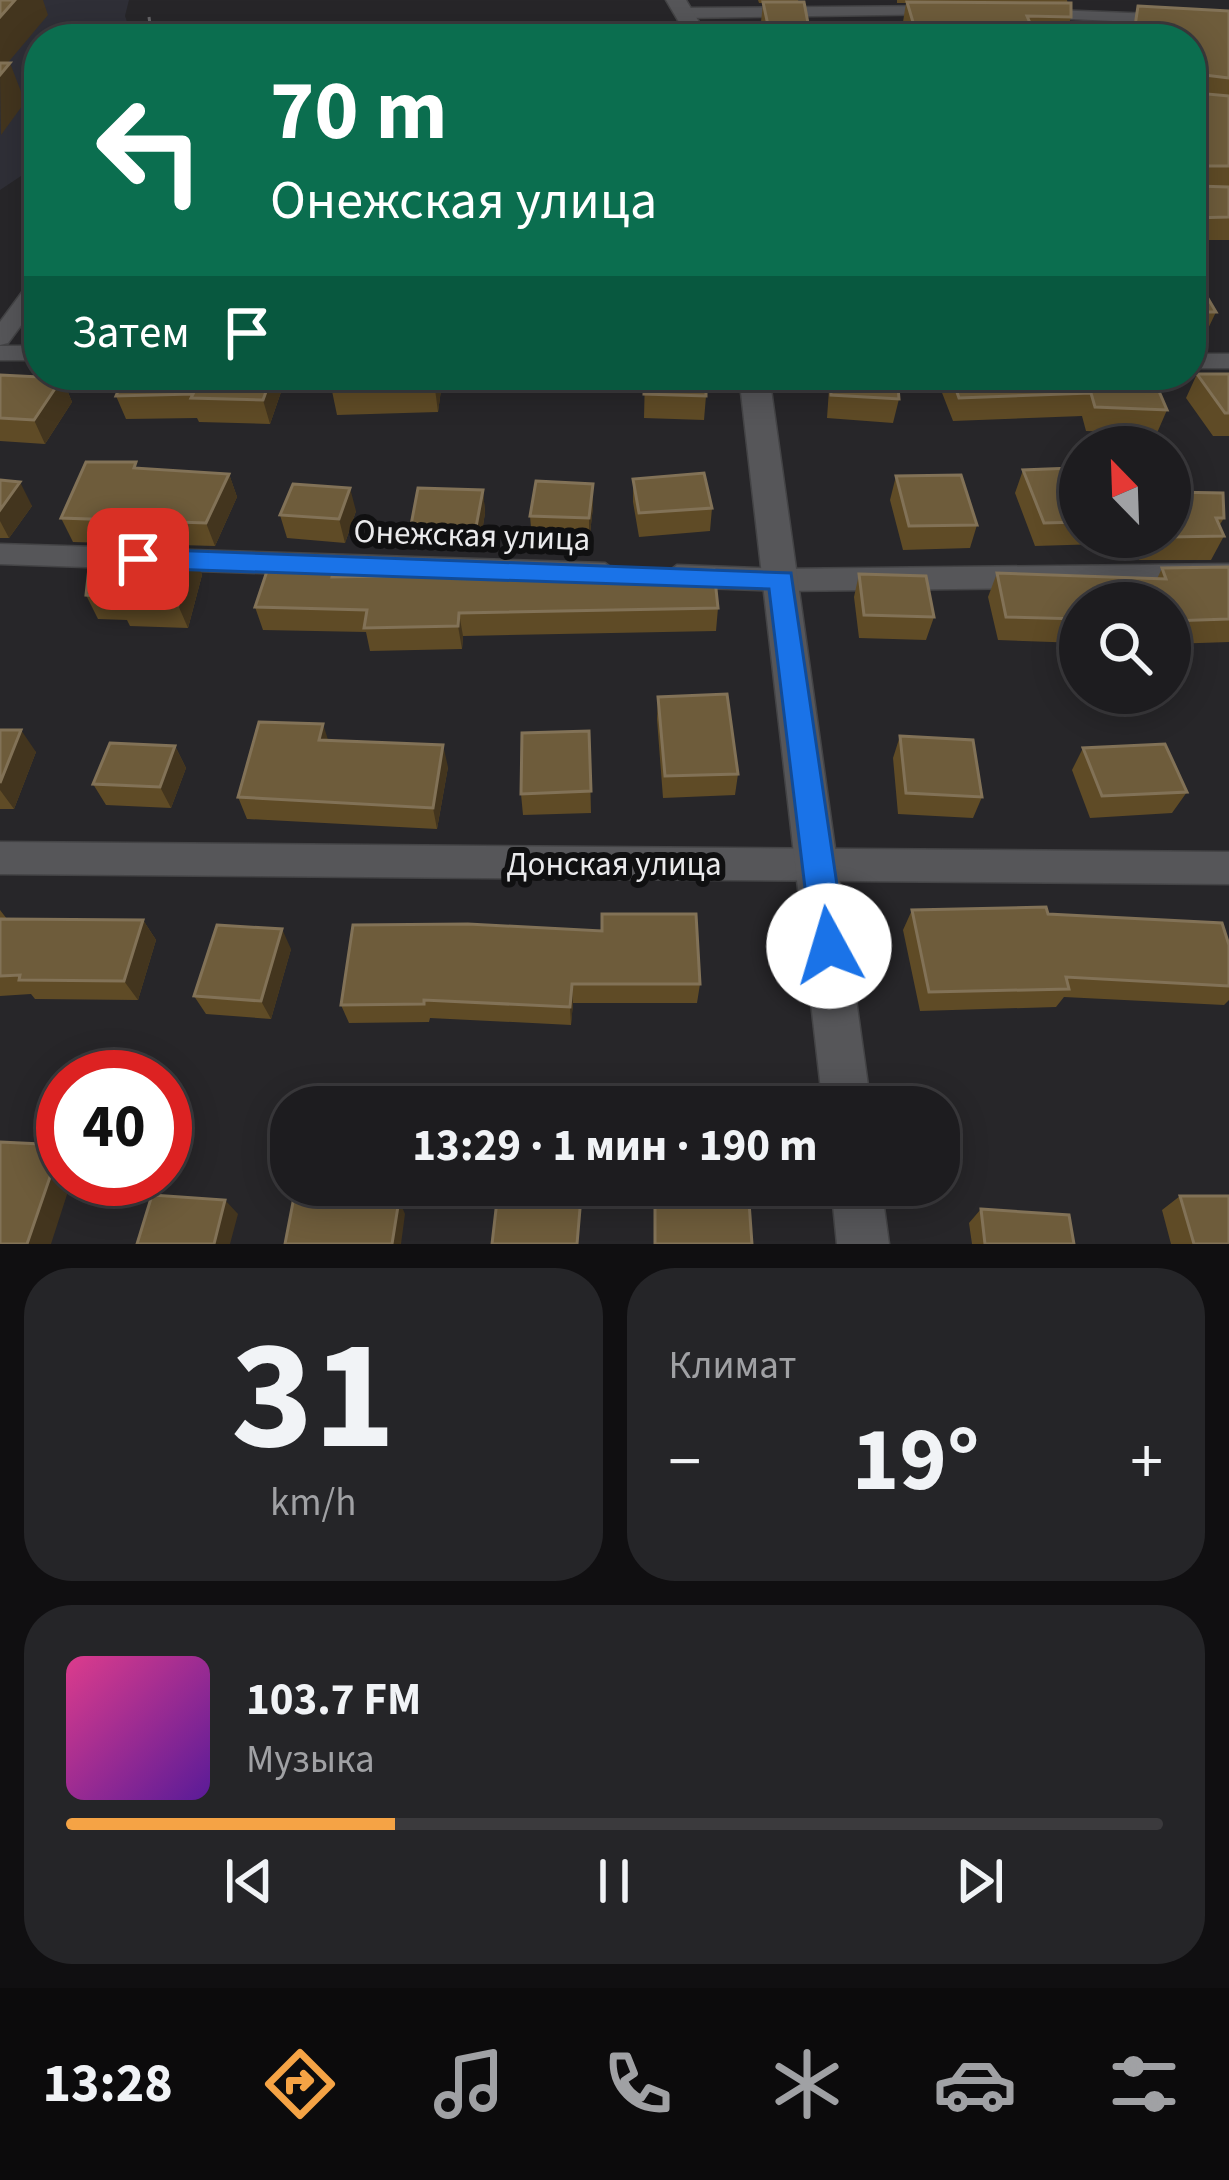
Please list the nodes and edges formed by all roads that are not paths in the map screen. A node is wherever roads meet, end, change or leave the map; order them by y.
1 (681, 6) edge
2 (970, 11) edge
3 (1015, 12) edge
4 (1229, 22) edge
5 (24, 305) edge
6 (0, 338) edge
7 (756, 390) edge
8 (0, 554) edge
9 (1229, 575) edge
10 (782, 580) junction
11 (0, 858) edge
12 (820, 865) junction
13 (1229, 868) edge
14 (845, 1086) edge
15 (858, 1206) edge
16 (863, 1244) edge

1 - 2 street
3 - 4 street
5 - 6 street
7 - 10 street
8 - 10 street, Онежская улица
9 - 10 street, Онежская улица
10 - 12 street
11 - 12 street, Донская улица
12 - 13 street, Донская улица
12 - 14 street
15 - 16 street

